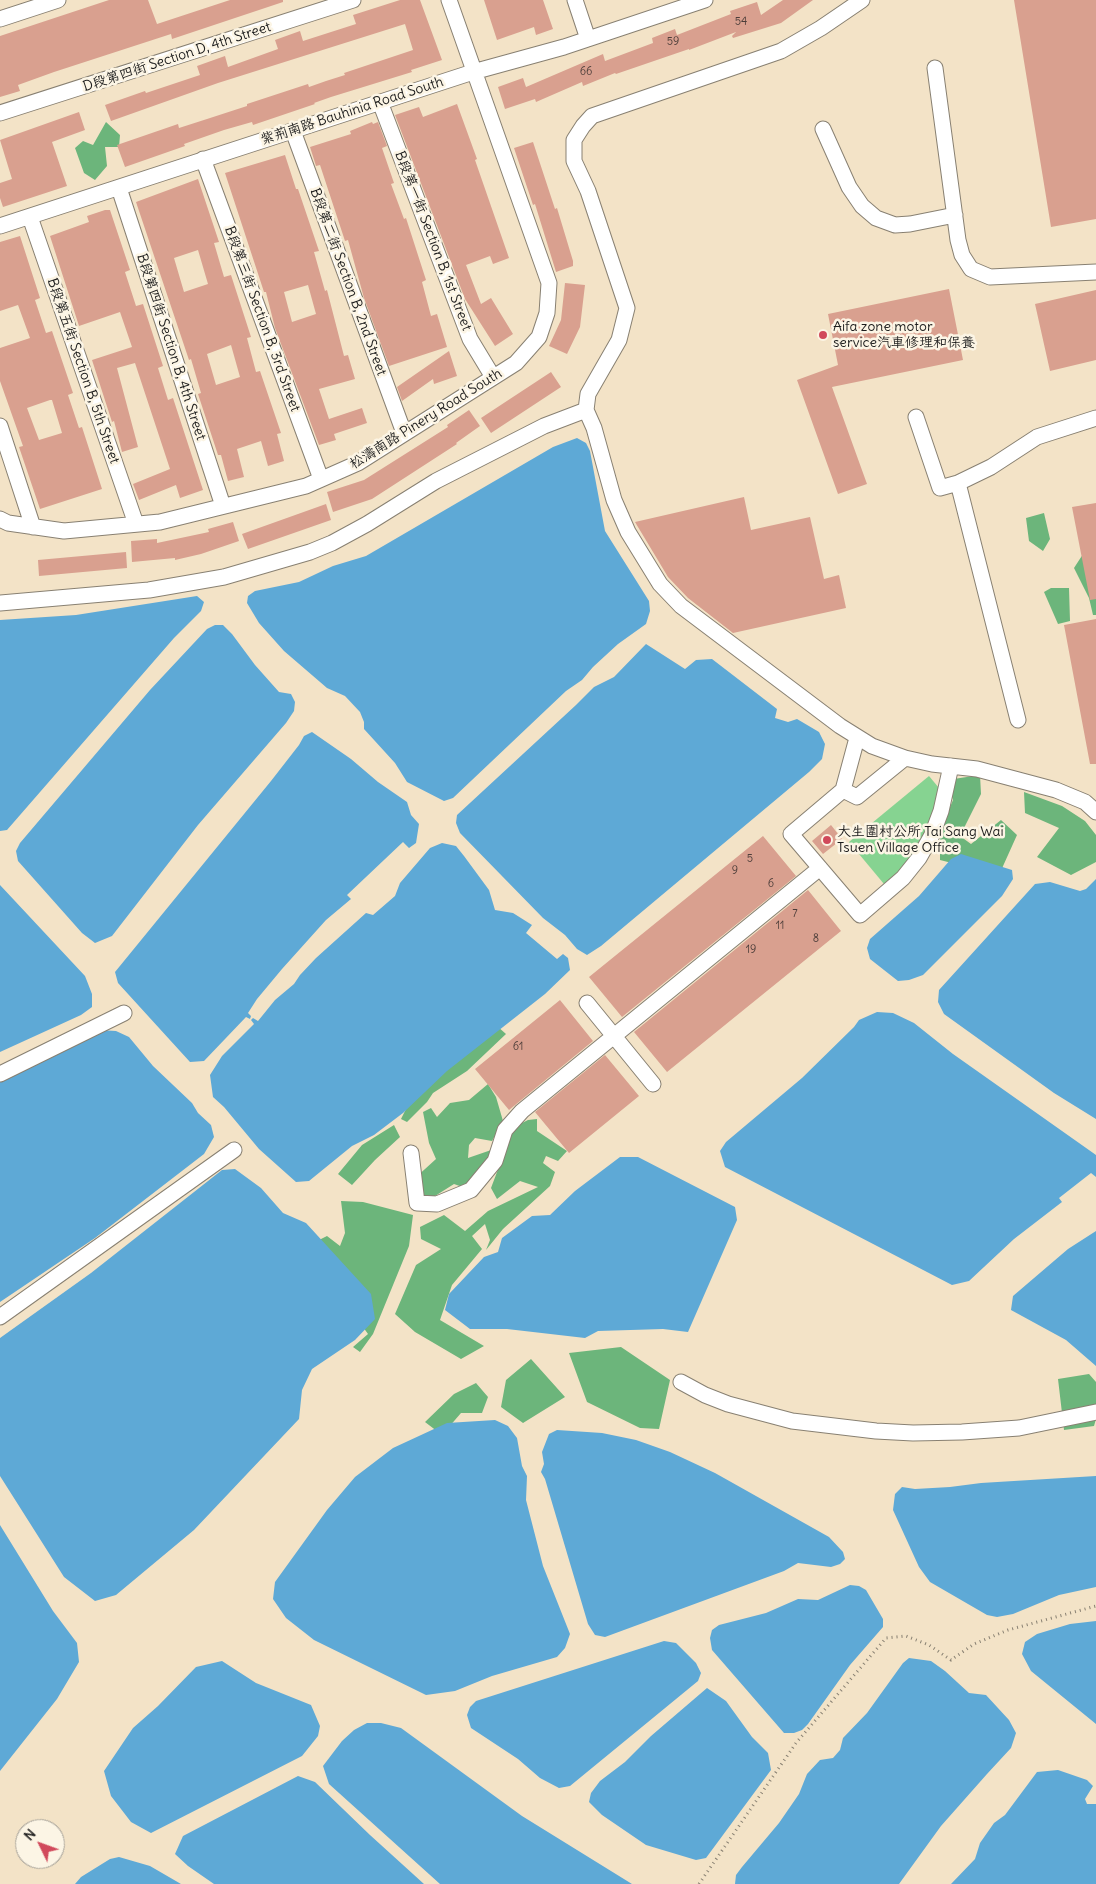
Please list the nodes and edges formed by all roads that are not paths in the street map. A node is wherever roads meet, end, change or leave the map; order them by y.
1 (58, 0) edge
2 (353, 0) edge
3 (449, 0) edge
4 (575, 0) edge
5 (862, 0) edge
6 (699, 1) edge
7 (0, 19) edge
8 (588, 39) junction
9 (935, 68) dead end
10 (473, 72) junction
11 (380, 102) junction
12 (0, 113) edge
13 (822, 130) dead end
14 (292, 131) junction
15 (203, 159) junction
16 (119, 188) junction
17 (956, 216) junction
18 (30, 217) junction
19 (0, 226) edge
20 (1096, 272) edge
21 (494, 377) junction
22 (586, 410) junction
23 (916, 417) dead end
24 (1096, 418) edge
25 (0, 426) edge
26 (404, 433) junction
27 (321, 479) junction
28 (958, 483) junction
29 (223, 506) junction
30 (0, 519) edge
31 (136, 524) junction
32 (33, 527) junction
33 (0, 603) edge
34 (1018, 720) dead end
35 (857, 738) junction
36 (905, 758) junction
37 (950, 766) junction
38 (842, 790) junction
39 (1096, 812) edge
40 (820, 868) junction
41 (587, 1004) dead end
42 (124, 1013) dead end
43 (614, 1037) junction
44 (0, 1074) edge
45 (653, 1084) dead end
46 (234, 1150) dead end
47 (411, 1153) dead end
48 (0, 1317) edge
49 (682, 1382) dead end
50 (1096, 1412) edge

1 - 7 street
2 - 12 street, D段第四街 Section D, 4th Street
3 - 10 street, 松濤南路 Pinery Road South
4 - 8 street
5 - 22 street
6 - 8 street, 紫荊南路 Bauhinia Road South
8 - 10 street, 紫荊南路 Bauhinia Road South
9 - 17 street
10 - 11 street, 紫荊南路 Bauhinia Road South
10 - 21 street, 松濤南路 Pinery Road South
11 - 14 street, 紫荊南路 Bauhinia Road South
11 - 21 street, B段第一街 Section B, 1st Street
13 - 17 street
14 - 15 street, 紫荊南路 Bauhinia Road South
14 - 26 street, B段第二街 Section B, 2nd Street
15 - 16 street, 紫荊南路 Bauhinia Road South
15 - 27 street, B段第三街 Section B, 3rd Street
16 - 18 street, 紫荊南路 Bauhinia Road South
16 - 29 street, B段第四街 Section B, 4th Street
17 - 20 street
18 - 19 street, 紫荊南路 Bauhinia Road South
18 - 31 street, B段第五街 Section B, 5th Street
21 - 26 street, 松濤南路 Pinery Road South
22 - 33 street
22 - 35 street
23 - 28 street
24 - 28 street
25 - 32 street
26 - 27 street, 松濤南路 Pinery Road South
27 - 29 street, 松濤南路 Pinery Road South
28 - 34 street
29 - 31 street, 松濤南路 Pinery Road South
30 - 32 street, 松濤南路 Pinery Road South
31 - 32 street, 松濤南路 Pinery Road South
35 - 36 street
35 - 38 street
36 - 37 street
36 - 38 street
37 - 39 street
37 - 40 street
38 - 40 street
40 - 43 street
41 - 43 street
42 - 44 street
43 - 45 street
43 - 47 street
46 - 48 street
49 - 50 street

